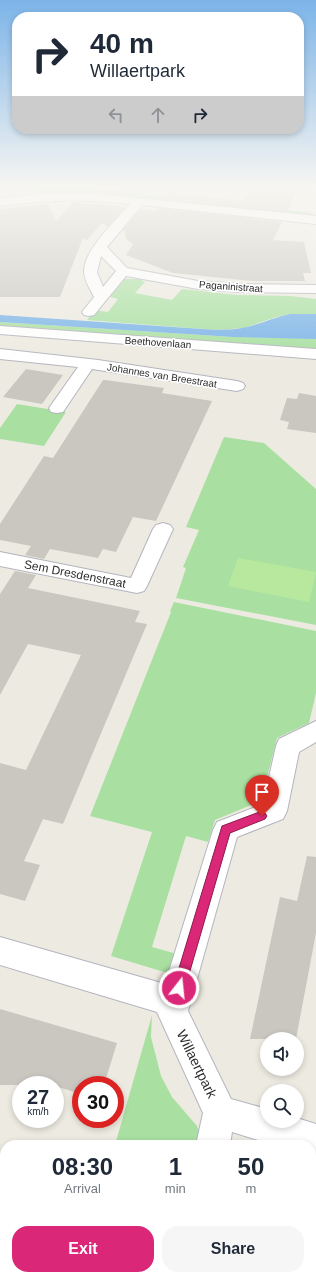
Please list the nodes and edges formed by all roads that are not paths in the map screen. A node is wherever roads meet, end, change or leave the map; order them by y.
1 (100, 247) edge
2 (101, 248) edge
3 (123, 271) junction
4 (316, 289) edge
5 (101, 297) junction
6 (89, 312) dead end
7 (0, 330) edge
8 (0, 354) edge
9 (316, 354) edge
10 (88, 364) junction
11 (237, 386) dead end
12 (58, 408) dead end
13 (163, 529) dead end
14 (0, 559) edge
15 (316, 731) edge
16 (0, 952) edge
17 (175, 1002) junction
18 (220, 1112) junction
19 (214, 1140) edge
20 (313, 1140) edge

1 - 5 street
2 - 3 street
3 - 4 street, Paganinistraat
3 - 5 street
5 - 6 street
7 - 9 street, Beethovenlaan
8 - 10 street, Johannes van Breestraat
10 - 11 street, Johannes van Breestraat
10 - 12 street
13 - 14 street, Sem Dresdenstraat
15 - 17 street, Willaertpark
16 - 17 street
17 - 18 street, Willaertpark
18 - 19 street, Willaertpark
18 - 20 street

